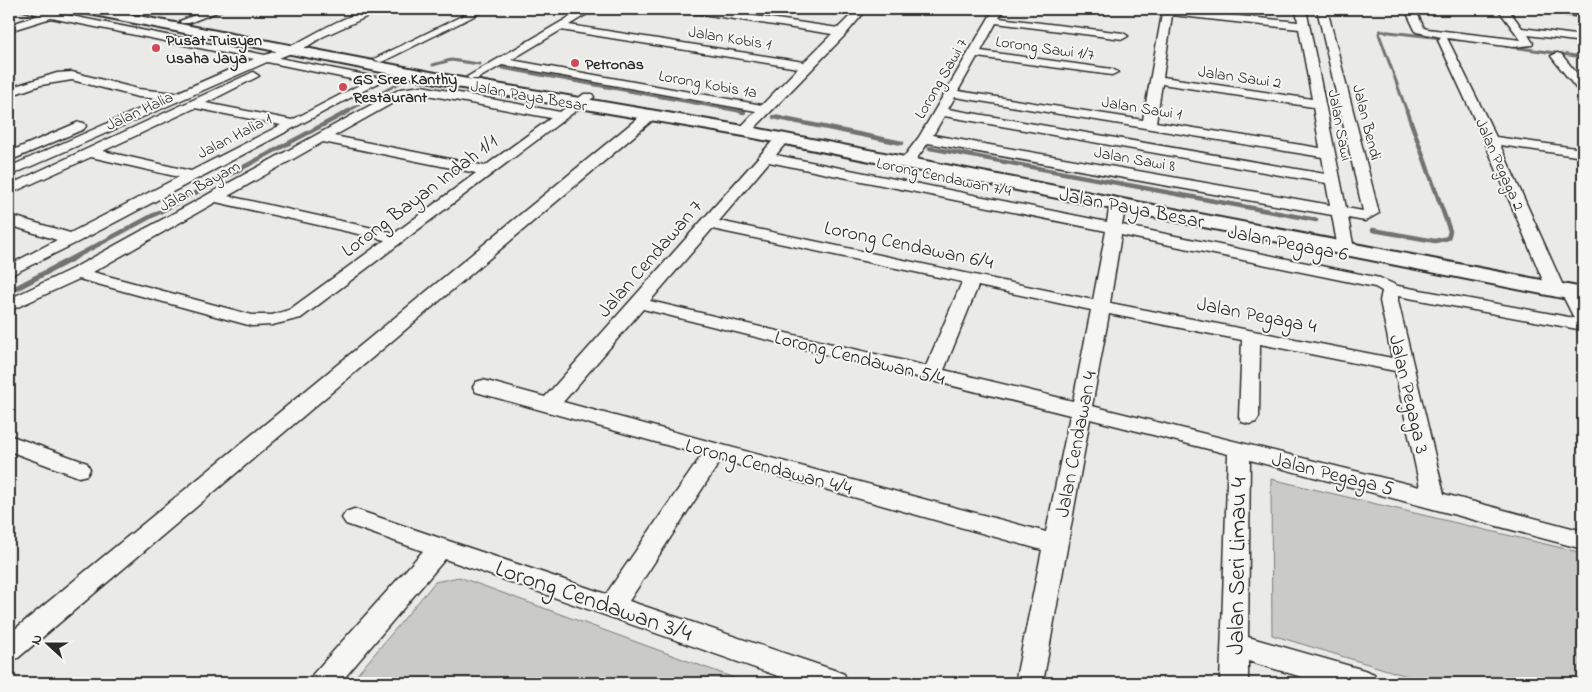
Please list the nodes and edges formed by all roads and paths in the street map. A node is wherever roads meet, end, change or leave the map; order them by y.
1 (17, 9) edge
2 (23, 9) edge
3 (84, 9) edge
4 (119, 9) edge
5 (219, 9) edge
6 (379, 9) edge
7 (483, 9) edge
8 (590, 9) edge
9 (689, 9) edge
10 (862, 9) edge
11 (999, 9) edge
12 (1146, 9) edge
13 (1301, 9) edge
14 (1322, 9) edge
15 (1410, 9) edge
16 (1503, 9) edge
17 (1544, 9) edge
18 (9, 11) edge
19 (1168, 11) junction
20 (1583, 14) edge
21 (51, 15) junction
22 (993, 20) junction
23 (185, 21) junction
24 (560, 26) junction
25 (1303, 26) junction
26 (9, 28) edge
27 (1521, 31) junction
28 (842, 32) junction
29 (1123, 36) dead end
30 (1443, 40) dead end
31 (1583, 40) edge
32 (290, 49) junction
33 (974, 53) junction
34 (245, 55) junction
35 (1557, 56) dead end
36 (263, 58) junction
37 (380, 59) junction
38 (500, 61) junction
39 (806, 66) junction
40 (1112, 72) dead end
41 (468, 80) junction
42 (1156, 80) junction
43 (1583, 89) edge
44 (9, 92) edge
45 (404, 92) joint
46 (153, 94) junction
47 (444, 94) junction
48 (951, 94) junction
49 (177, 97) junction
50 (583, 100) junction
51 (194, 104) junction
52 (1319, 104) junction
53 (764, 109) junction
54 (940, 111) junction
55 (561, 116) junction
56 (649, 116) junction
57 (1097, 117) junction
58 (682, 119) junction
59 (294, 124) junction
60 (1149, 125) junction
61 (744, 131) junction
62 (321, 138) junction
63 (782, 138) junction
64 (925, 138) junction
65 (1491, 140) junction
66 (64, 147) junction
67 (89, 152) junction
68 (1088, 152) junction
69 (1329, 154) junction
70 (1583, 154) edge
71 (9, 157) edge
72 (766, 157) junction
73 (907, 162) junction
74 (488, 171) junction
75 (9, 172) edge
76 (193, 176) junction
77 (1333, 180) junction
78 (9, 190) edge
79 (213, 197) junction
80 (1118, 204) junction
81 (1339, 212) junction
82 (9, 220) edge
83 (708, 223) junction
84 (1114, 229) junction
85 (398, 238) junction
86 (72, 239) junction
87 (1346, 249) junction
88 (9, 271) edge
89 (78, 273) junction
90 (972, 280) junction
91 (1393, 290) junction
92 (1570, 292) edge
93 (638, 303) junction
94 (9, 306) edge
95 (1102, 307) junction
96 (1583, 318) edge
97 (1583, 326) edge
98 (1251, 336) junction
99 (1403, 366) junction
100 (932, 375) junction
101 (483, 387) dead end
102 (549, 405) junction
103 (1081, 412) junction
104 (1249, 417) dead end
105 (9, 443) edge
106 (1239, 449) junction
107 (716, 451) junction
108 (79, 469) dead end
109 (1434, 499) junction
110 (354, 518) dead end
111 (1583, 540) edge
112 (1056, 544) junction
113 (441, 547) junction
114 (612, 606) junction
115 (1234, 644) junction
116 (9, 650) edge
117 (323, 683) edge
118 (834, 683) edge
119 (1029, 683) edge
120 (1234, 683) edge
121 (1364, 683) edge

1 - 18 street
2 - 21 street, Jalan Halia 1
3 - 32 street, Jalan Paya Besar
4 - 23 street, Jalan Paya Besar
5 - 23 street
6 - 32 street, Jalan Halia
7 - 37 street
8 - 24 street
9 - 28 street
10 - 28 street
11 - 22 street, Lorong Sawi 7
12 - 19 street
13 - 25 street, Jalan Sawi
14 - 81 street, Jalan Bendi
15 - 27 street
16 - 27 street
17 - 20 street
19 - 25 street
19 - 42 street
21 - 26 street
21 - 34 street, Jalan Halia 1
22 - 29 street
22 - 33 street, Lorong Sawi 7
23 - 32 street, Jalan Paya Besar
24 - 38 street
24 - 39 street, Jalan Kobis 1
25 - 52 street, Jalan Sawi
27 - 31 street
28 - 39 street
30 - 65 street, Jalan Pegaga 2
32 - 36 street, Jalan Halia 1
32 - 37 street, Jalan Paya Besar
32 - 41 street, Jalan Paya Besar
32 - 51 street, Jalan Halia
32 - 59 street, Jalan Halia 1
33 - 40 street, Lorong Sawi 1/7
33 - 48 street, Lorong Sawi 7
34 - 36 street, Jalan Halia 1
34 - 46 street
35 - 43 street
36 - 49 street
37 - 41 street, Jalan Paya Besar
38 - 41 street
38 - 53 street, Lorong Kobis 1a
39 - 53 street
41 - 47 street
41 - 50 street, Jalan Paya Besar
42 - 52 street, Jalan Sawi 2
42 - 60 street
44 - 46 street
45 - 47 street
45 - 62 street, Jalan Bayam
46 - 49 street
46 - 71 street
47 - 55 street
48 - 54 street, Lorong Sawi 7
48 - 57 street, Jalan Sawi 1
49 - 66 street
50 - 55 street, Lorong Bayan Indah 1/1
50 - 56 street, Jalan Paya Besar
50 - 58 street, Jalan Paya Besar
51 - 59 street
51 - 67 street, Jalan Halia
52 - 69 street, Jalan Sawi
53 - 61 street
54 - 64 street, Lorong Sawi 7
54 - 68 street
55 - 74 street, Lorong Bayan Indah 1/1
56 - 58 street, Jalan Paya Besar
56 - 116 street
57 - 60 street, Jalan Sawi 1
57 - 68 street
58 - 61 street, Jalan Paya Besar
59 - 76 street, Jalan Halia 1
60 - 69 street, Jalan Sawi 1
61 - 63 street, Jalan Paya Besar
62 - 74 street
62 - 79 street, Jalan Bayam
63 - 72 street, Jalan Cendawan 7
63 - 73 street, Jalan Paya Besar
64 - 68 street, Jalan Sawi 8
64 - 73 street, Lorong Sawi 7
65 - 70 street
65 - 92 street, Jalan Pegaga 2
66 - 67 street
66 - 75 street
67 - 76 street
67 - 78 street, Jalan Halia
68 - 77 street
68 - 81 street, Jalan Sawi 8
69 - 77 street, Jalan Sawi
72 - 83 street, Jalan Cendawan 7
72 - 84 street, Lorong Cendawan 7/4
73 - 80 street, Jalan Paya Besar
74 - 85 street, Lorong Bayan Indah 1/1
76 - 86 street, Jalan Halia 1
77 - 81 street, Jalan Sawi
79 - 85 street
79 - 89 street, Jalan Bayam
80 - 84 street, Jalan Cendawan 4
80 - 87 street, Jalan Paya Besar
81 - 87 street, Jalan Sawi
82 - 86 street
83 - 90 street, Lorong Cendawan 6/4
83 - 93 street, Jalan Cendawan 7
84 - 91 street, Jalan Pegaga 6
84 - 95 street, Jalan Cendawan 4
85 - 89 street, Lorong Bayan Indah 1/1
86 - 88 street, Jalan Halia 1
87 - 92 street, Jalan Paya Besar
89 - 94 street, Jalan Bayam
90 - 95 street, Lorong Cendawan 6/4
90 - 100 street
91 - 97 street, Jalan Pegaga 6
91 - 99 street, Jalan Pegaga 3
92 - 96 street, Jalan Pegaga 2
93 - 100 street, Lorong Cendawan 5/4
93 - 102 street, Jalan Cendawan 7
95 - 98 street, Jalan Pegaga 4
95 - 103 street, Jalan Cendawan 4
98 - 99 street, Jalan Pegaga 4
98 - 104 street
99 - 109 street, Jalan Pegaga 3
100 - 103 street, Lorong Cendawan 5/4
101 - 102 street, Lorong Cendawan 4/4
102 - 107 street, Lorong Cendawan 4/4
103 - 106 street, Jalan Pegaga 5
103 - 112 street, Jalan Cendawan 4
105 - 108 street
106 - 109 street, Jalan Pegaga 5
106 - 115 street, Jalan Seri Limau 4
107 - 112 street, Lorong Cendawan 4/4
107 - 114 street
109 - 111 street, Jalan Pegaga 5
110 - 113 street, Lorong Cendawan 3/4
112 - 119 street, Jalan Cendawan 4
113 - 114 street, Lorong Cendawan 3/4
113 - 117 street
114 - 118 street, Lorong Cendawan 3/4
115 - 120 street, Jalan Seri Limau 4
115 - 121 street

